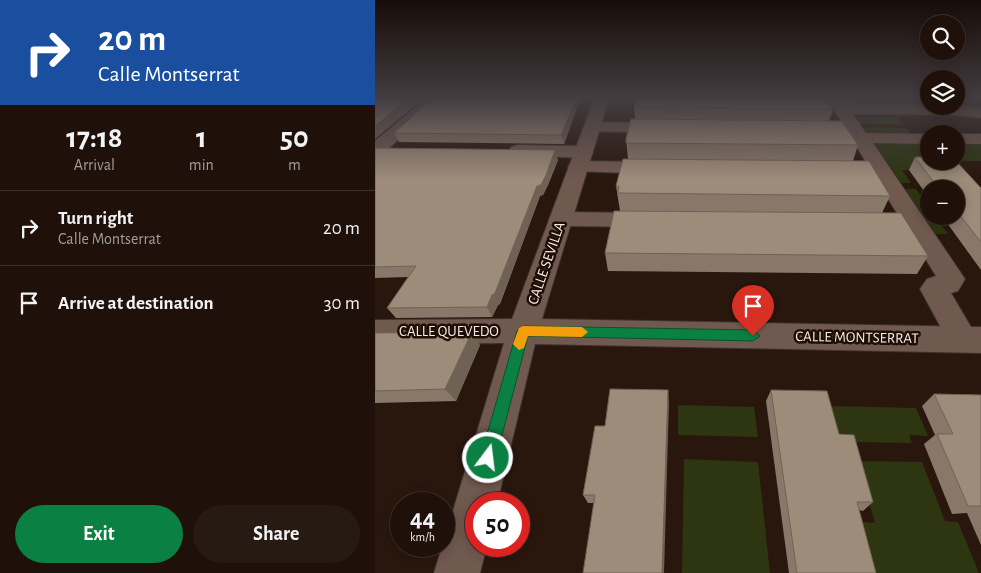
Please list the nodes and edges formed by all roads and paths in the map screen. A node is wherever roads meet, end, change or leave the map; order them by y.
1 (402, 126) edge
2 (853, 126) edge
3 (884, 126) edge
4 (592, 127) joint
5 (680, 128) edge
6 (920, 136) edge
7 (965, 139) edge
8 (981, 139) edge
9 (376, 149) edge
10 (407, 149) edge
11 (495, 151) edge
12 (581, 160) junction
13 (677, 168) edge
14 (813, 169) edge
15 (882, 170) junction
16 (561, 219) junction
17 (669, 220) edge
18 (847, 222) edge
19 (916, 222) junction
20 (523, 331) junction
21 (375, 332) edge
22 (972, 339) edge
23 (457, 573) edge

1 - 9 street
2 - 15 street
3 - 6 street
4 - 5 street
4 - 12 street, CALLE SEVILLA
7 - 8 street
9 - 10 street
11 - 12 street
12 - 13 street
12 - 16 street, CALLE SEVILLA
14 - 15 street
15 - 19 street
16 - 17 street
16 - 20 street, CALLE SEVILLA
18 - 19 street
19 - 22 street
20 - 21 street, CALLE QUEVEDO
20 - 22 street, CALLE MONTSERRAT
20 - 23 street, CALLE SEVILLA

